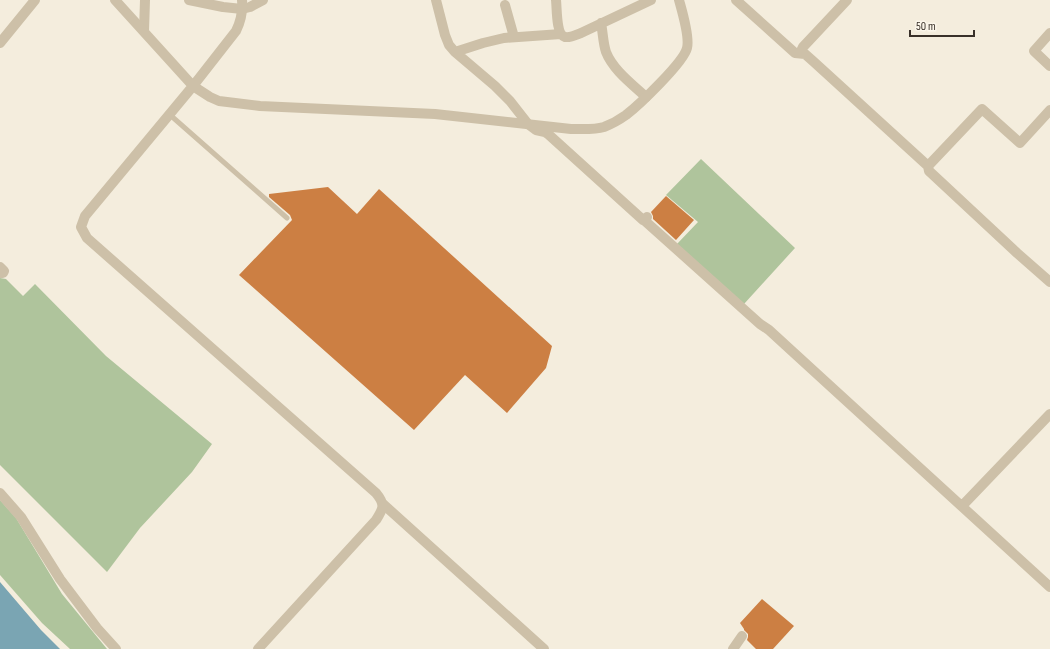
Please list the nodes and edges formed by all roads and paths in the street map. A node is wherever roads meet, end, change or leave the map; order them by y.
1 (35, 0) edge
2 (115, 0) edge
3 (145, 0) edge
4 (189, 0) edge
5 (263, 0) edge
6 (436, 0) edge
7 (556, 0) edge
8 (651, 0) edge
9 (680, 0) edge
10 (736, 0) edge
11 (847, 0) edge
12 (242, 5) edge
13 (505, 6) dead end
14 (601, 24) junction
15 (144, 32) junction
16 (1050, 33) edge
17 (561, 34) junction
18 (514, 38) junction
19 (0, 43) edge
20 (455, 52) junction
21 (800, 53) junction
22 (1050, 66) edge
23 (193, 86) junction
24 (646, 97) junction
25 (1050, 110) edge
26 (169, 114) junction
27 (528, 124) junction
28 (928, 166) junction
29 (288, 218) dead end
30 (0, 267) edge
31 (0, 273) edge
32 (1050, 282) edge
33 (1050, 414) edge
34 (0, 493) edge
35 (383, 504) junction
36 (962, 506) junction
37 (1050, 587) edge
38 (742, 636) dead end
39 (116, 649) edge
40 (258, 649) edge
41 (544, 649) edge
42 (733, 649) edge

1 - 19 street
2 - 15 street
3 - 15 street
4 - 12 street
5 - 12 street
6 - 20 street
7 - 17 street
8 - 14 street
9 - 24 street
10 - 21 street
11 - 21 street
12 - 23 street
13 - 18 street
14 - 17 street
14 - 24 street
15 - 23 street
16 - 22 street
17 - 18 street
18 - 20 street
20 - 27 street
21 - 28 street
23 - 26 street
23 - 27 street
24 - 27 street
25 - 28 street
26 - 29 lane
26 - 35 street
27 - 36 street
28 - 32 street
30 - 31 street
33 - 36 street
34 - 39 street
35 - 40 street
35 - 41 street
36 - 37 street
38 - 42 street

